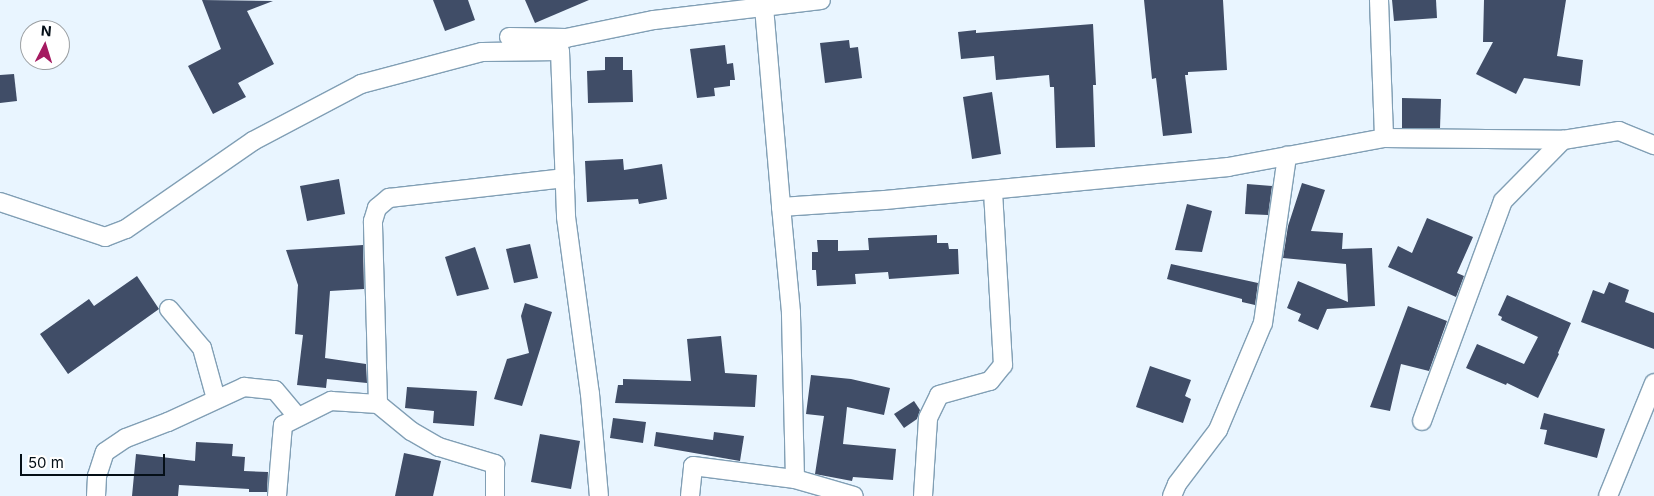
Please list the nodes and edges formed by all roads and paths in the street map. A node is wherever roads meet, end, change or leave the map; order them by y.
1 (816, 0) edge
2 (821, 0) edge
3 (1379, 0) edge
4 (764, 7) junction
5 (509, 37) dead end
6 (1384, 138) junction
7 (1563, 140) junction
8 (1654, 146) edge
9 (1287, 156) junction
10 (565, 178) junction
11 (993, 190) junction
12 (0, 202) edge
13 (781, 207) junction
14 (169, 309) dead end
15 (1654, 383) edge
16 (216, 399) junction
17 (378, 404) junction
18 (298, 417) junction
19 (1422, 421) dead end
20 (693, 466) junction
21 (795, 479) junction
22 (96, 496) edge
23 (277, 496) edge
24 (495, 496) edge
25 (599, 496) edge
26 (686, 496) edge
27 (690, 496) edge
28 (854, 496) edge
29 (923, 496) edge
30 (1172, 496) edge
31 (1608, 496) edge

1 - 2 street
1 - 4 street
3 - 6 street
4 - 5 street
4 - 13 street
6 - 7 street
6 - 9 street
7 - 8 street
7 - 19 street
9 - 11 street
9 - 30 street
10 - 12 street
10 - 17 street
10 - 25 street
11 - 13 street
11 - 29 street
13 - 21 street
14 - 16 street
15 - 31 street
16 - 18 street
16 - 22 street
17 - 18 street
17 - 24 street
18 - 23 street
20 - 21 street
20 - 26 street
20 - 27 street
21 - 28 street

